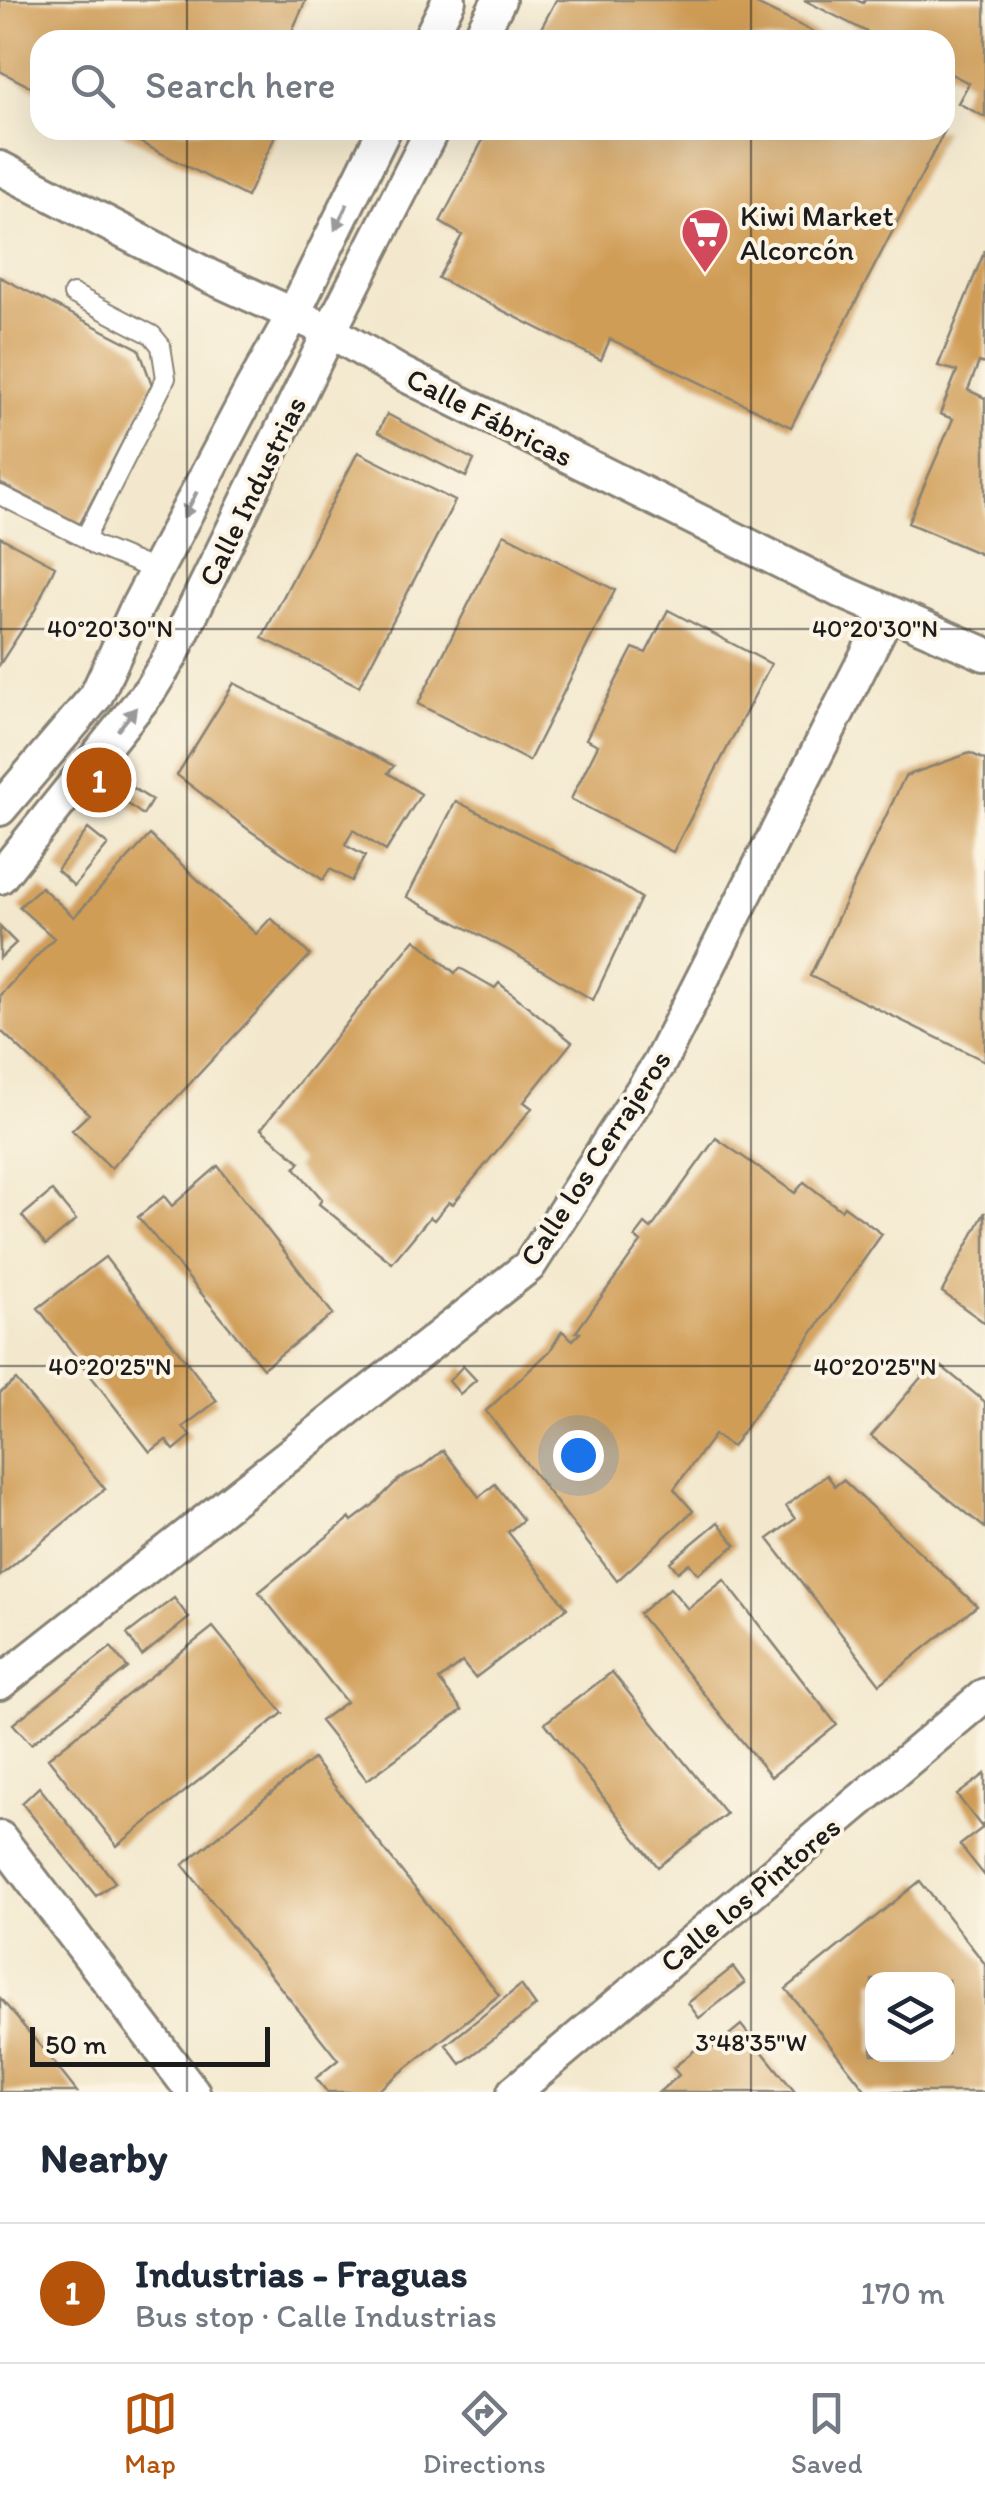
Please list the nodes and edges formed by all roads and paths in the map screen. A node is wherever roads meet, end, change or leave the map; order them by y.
1 (449, 0) edge
2 (499, 0) edge
3 (434, 30) edge
4 (483, 30) edge
5 (379, 140) edge
6 (427, 140) edge
7 (0, 168) edge
8 (73, 294) dead end
9 (293, 315) junction
10 (330, 331) junction
11 (0, 495) edge
12 (85, 538) junction
13 (156, 570) junction
14 (888, 612) junction
15 (985, 654) edge
16 (0, 809) edge
17 (0, 877) edge
18 (0, 1683) edge
19 (985, 1695) edge
20 (0, 1838) edge
21 (193, 2092) edge
22 (514, 2092) edge

1 - 3 street
2 - 4 street
5 -> 9 street, Calle Industrias
6 - 10 street, Calle Industrias
7 - 9 street, Calle Fábricas
8 - 12 lane
9 - 10 street, Calle Fábricas
9 -> 13 street, Calle Industrias
10 - 14 street, Calle Fábricas
17 -> 10 street, Calle Industrias
11 - 12 lane
12 - 13 lane
13 - 16 street, Calle Industrias
14 - 15 street, Calle Fábricas
14 - 18 street, Calle los Cerrajeros
19 - 22 street, Calle los Pintores
20 - 21 street

